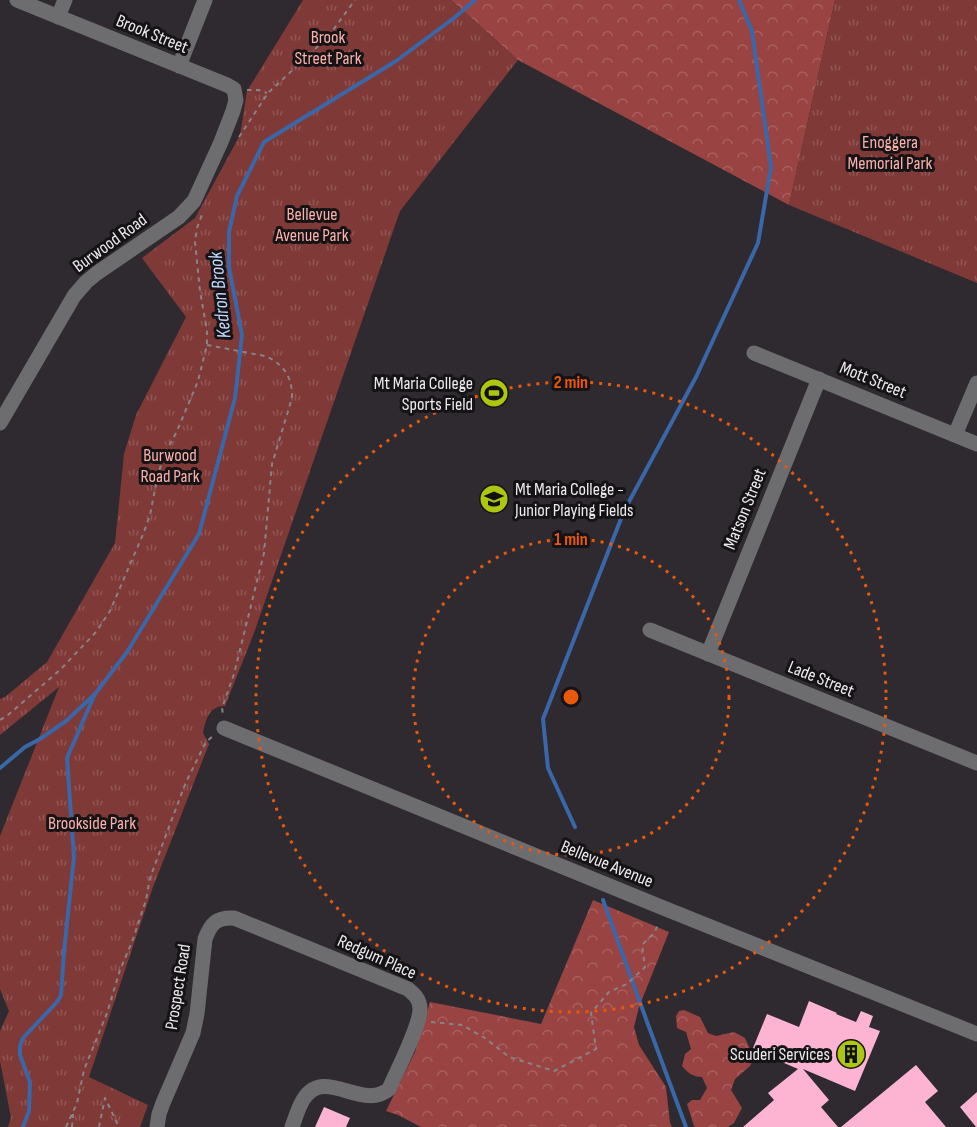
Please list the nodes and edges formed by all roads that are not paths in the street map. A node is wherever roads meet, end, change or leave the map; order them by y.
1 (17, 0) edge
2 (65, 0) edge
3 (205, 0) edge
4 (58, 17) junction
5 (178, 66) junction
6 (236, 95) joint
7 (754, 353) dead end
8 (819, 379) junction
9 (977, 383) edge
10 (0, 423) edge
11 (955, 435) junction
12 (977, 444) edge
13 (650, 630) dead end
14 (708, 654) junction
15 (224, 728) road end
16 (977, 763) edge
17 (214, 922) joint
18 (977, 1034) edge
19 (157, 1127) edge
20 (292, 1127) edge

1 - 4 street, Brook Street
2 - 4 street
3 - 5 street
4 - 5 street, Brook Street
5 - 6 street, Brook Street
6 - 10 street, Burwood Road
7 - 8 street, Mott Street
8 - 11 street, Mott Street
8 - 14 street, Matson Street
9 - 11 street
11 - 12 street, Mott Street
13 - 14 street, Lade Street
14 - 16 street, Lade Street
15 - 18 street, Bellevue Avenue
17 - 19 street, Prospect Road
17 - 20 street, Redgum Place

